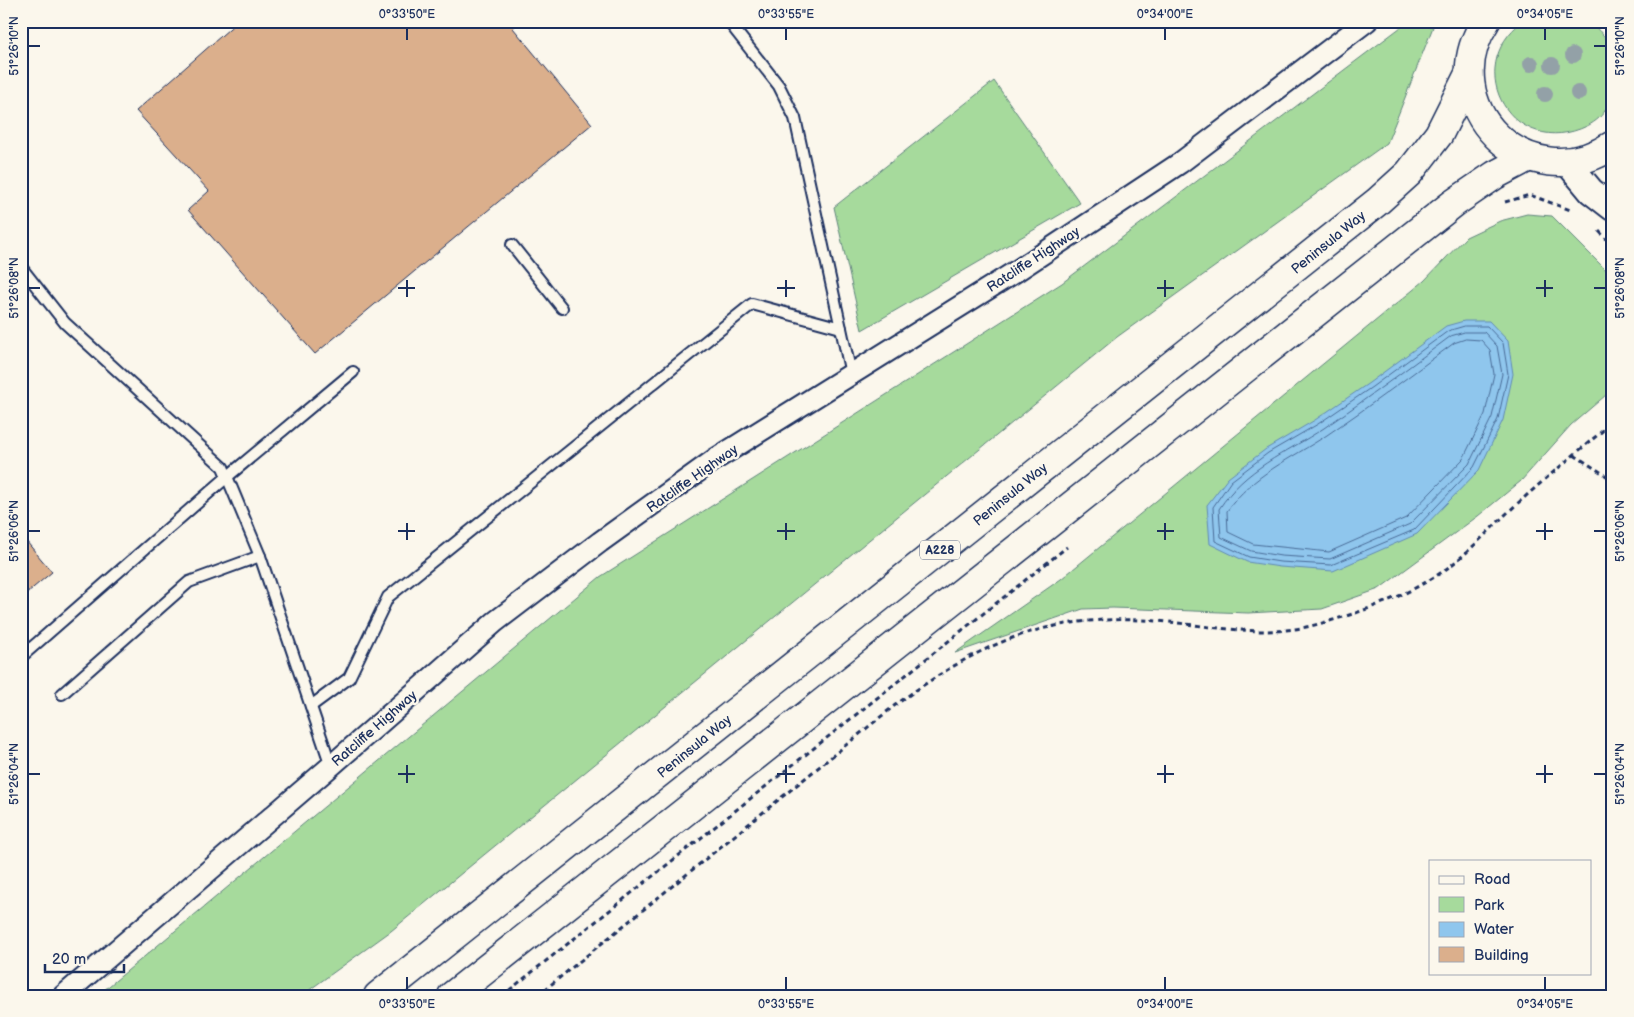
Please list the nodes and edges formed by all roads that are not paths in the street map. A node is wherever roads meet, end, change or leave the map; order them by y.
1 (728, 21) edge
2 (1367, 21) edge
3 (1486, 21) edge
4 (1469, 74) junction
5 (1613, 145) edge
6 (1527, 158) junction
7 (1567, 162) junction
8 (1613, 208) edge
9 (512, 245) dead end
10 (21, 267) edge
11 (562, 308) dead end
12 (841, 328) junction
13 (353, 372) dead end
14 (851, 374) junction
15 (227, 477) junction
16 (260, 556) junction
17 (21, 657) edge
18 (62, 694) dead end
19 (311, 706) junction
20 (331, 766) junction
21 (63, 996) edge
22 (378, 996) edge
23 (452, 996) edge

1 - 12 lane
2 - 14 street, Ratcliffe Highway
3 - 4 main road
4 - 6 main road
4 - 22 main road, Peninsula Way / A228
5 - 7 main road
6 - 7 main road
6 - 23 main road
7 - 8 street
9 - 11 lane
10 - 15 lane
12 - 14 lane
12 - 19 lane
13 - 15 lane
14 - 20 street, Ratcliffe Highway
15 - 16 lane
15 - 17 lane
16 - 18 lane
16 - 19 lane
19 - 20 lane
20 - 21 street, Ratcliffe Highway

